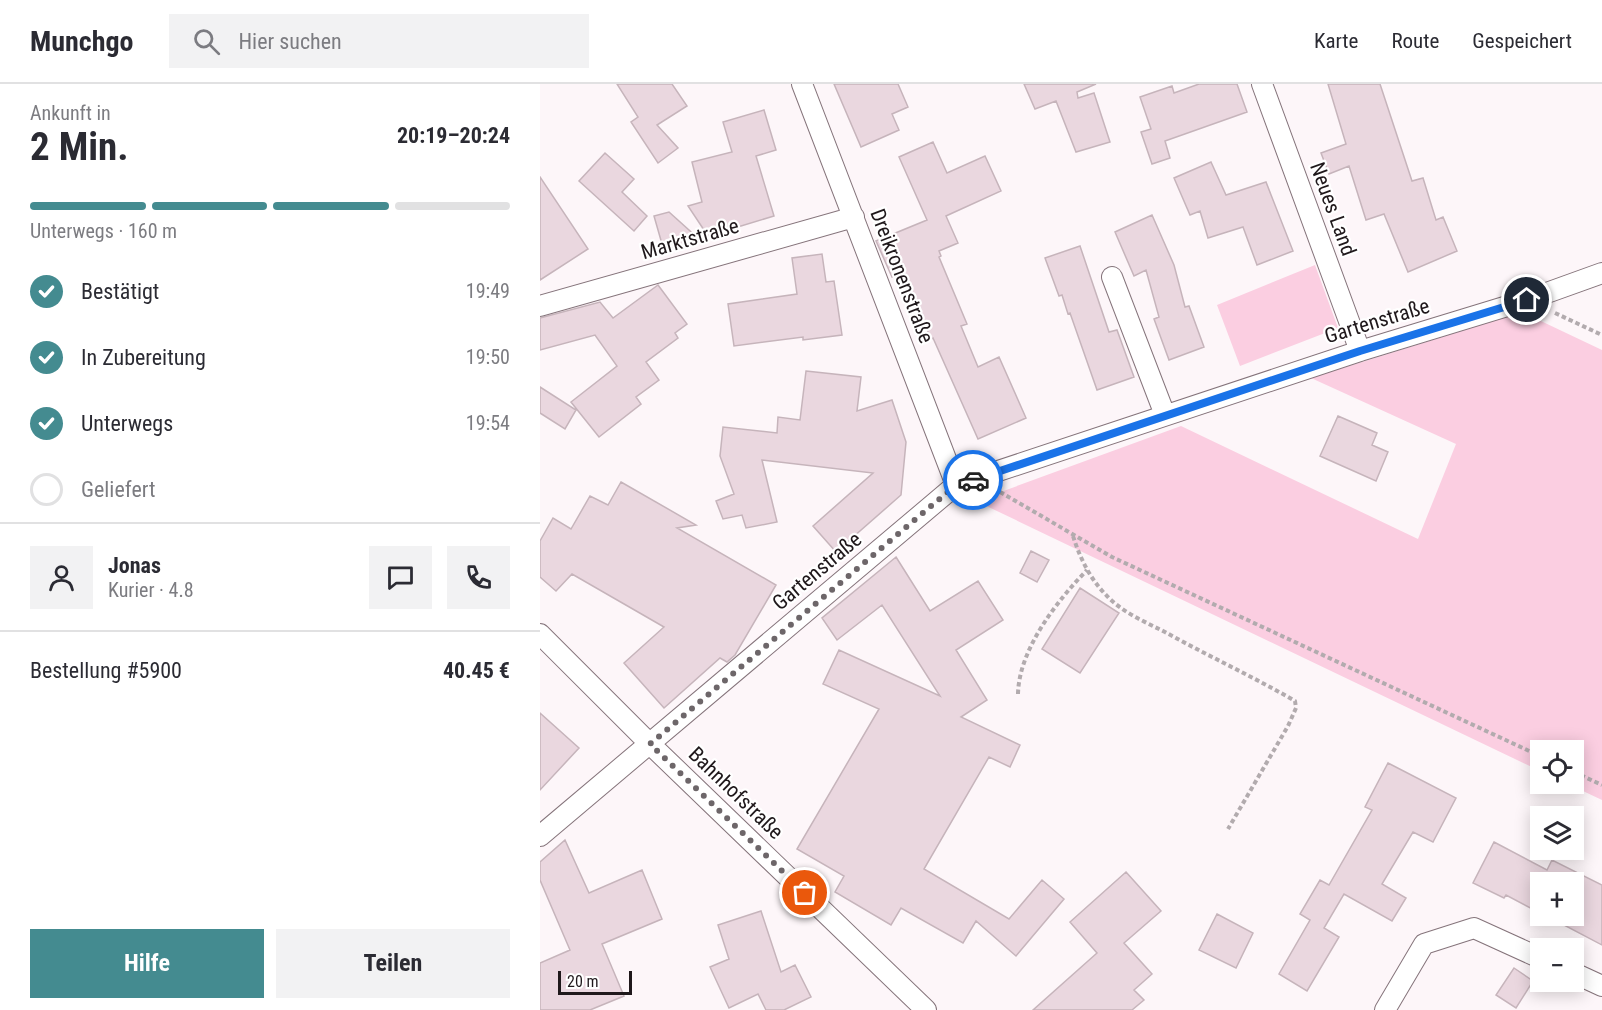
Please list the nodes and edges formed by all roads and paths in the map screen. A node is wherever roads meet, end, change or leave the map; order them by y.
1 (802, 84) edge
2 (1262, 84) edge
3 (854, 217) junction
4 (1602, 273) edge
5 (1112, 277) dead end
6 (1527, 300) junction
7 (540, 306) edge
8 (1602, 335) edge
9 (1360, 351) junction
10 (1166, 415) junction
11 (956, 485) junction
12 (997, 491) dead end
13 (1073, 535) junction
14 (1088, 570) junction
15 (540, 634) edge
16 (1018, 694) dead end
17 (650, 744) junction
18 (1530, 751) edge
19 (1584, 777) edge
20 (1602, 785) edge
21 (1228, 829) dead end
22 (540, 837) edge
23 (1530, 953) edge
24 (1584, 978) edge
25 (1602, 986) edge
26 (926, 1010) edge
27 (1385, 1010) edge

1 - 3 street, Dreikronenstraße
2 - 9 street, Neues Land
3 - 7 street, Marktstraße
3 - 11 street, Dreikronenstraße
4 - 6 street, Gartenstraße
5 - 10 street
6 - 8 path
6 - 9 street, Gartenstraße
9 - 10 street, Gartenstraße
10 - 11 street, Gartenstraße
11 - 17 street, Gartenstraße
12 - 13 path
13 - 14 path
13 - 18 path
14 - 16 path
14 - 21 path
15 - 17 street, Bahnhofstraße
17 - 22 street, Gartenstraße
17 - 26 street, Bahnhofstraße
19 - 20 path
23 - 27 street
24 - 25 street

